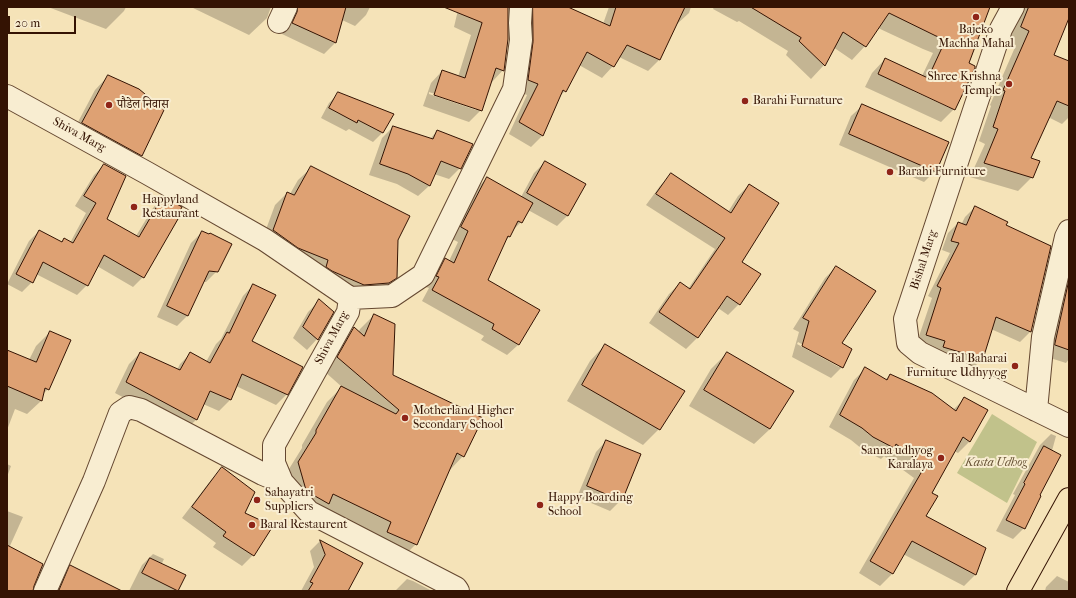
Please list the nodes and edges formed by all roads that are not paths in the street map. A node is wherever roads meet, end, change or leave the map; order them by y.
1 (521, 7) edge
2 (1013, 7) edge
3 (7, 96) edge
4 (1069, 231) edge
5 (350, 298) junction
6 (1036, 410) junction
7 (1069, 426) edge
8 (282, 482) junction
9 (1069, 499) edge
10 (45, 591) edge
11 (458, 591) edge
12 (1018, 591) edge

1 - 5 street
2 - 6 street, Bishal Marg
3 - 5 street, Shiva Marg
4 - 6 street
5 - 8 street, Shiva Marg
6 - 7 street, Bishal Marg
8 - 10 street
8 - 11 street, Shiva Marg
9 - 12 main road

